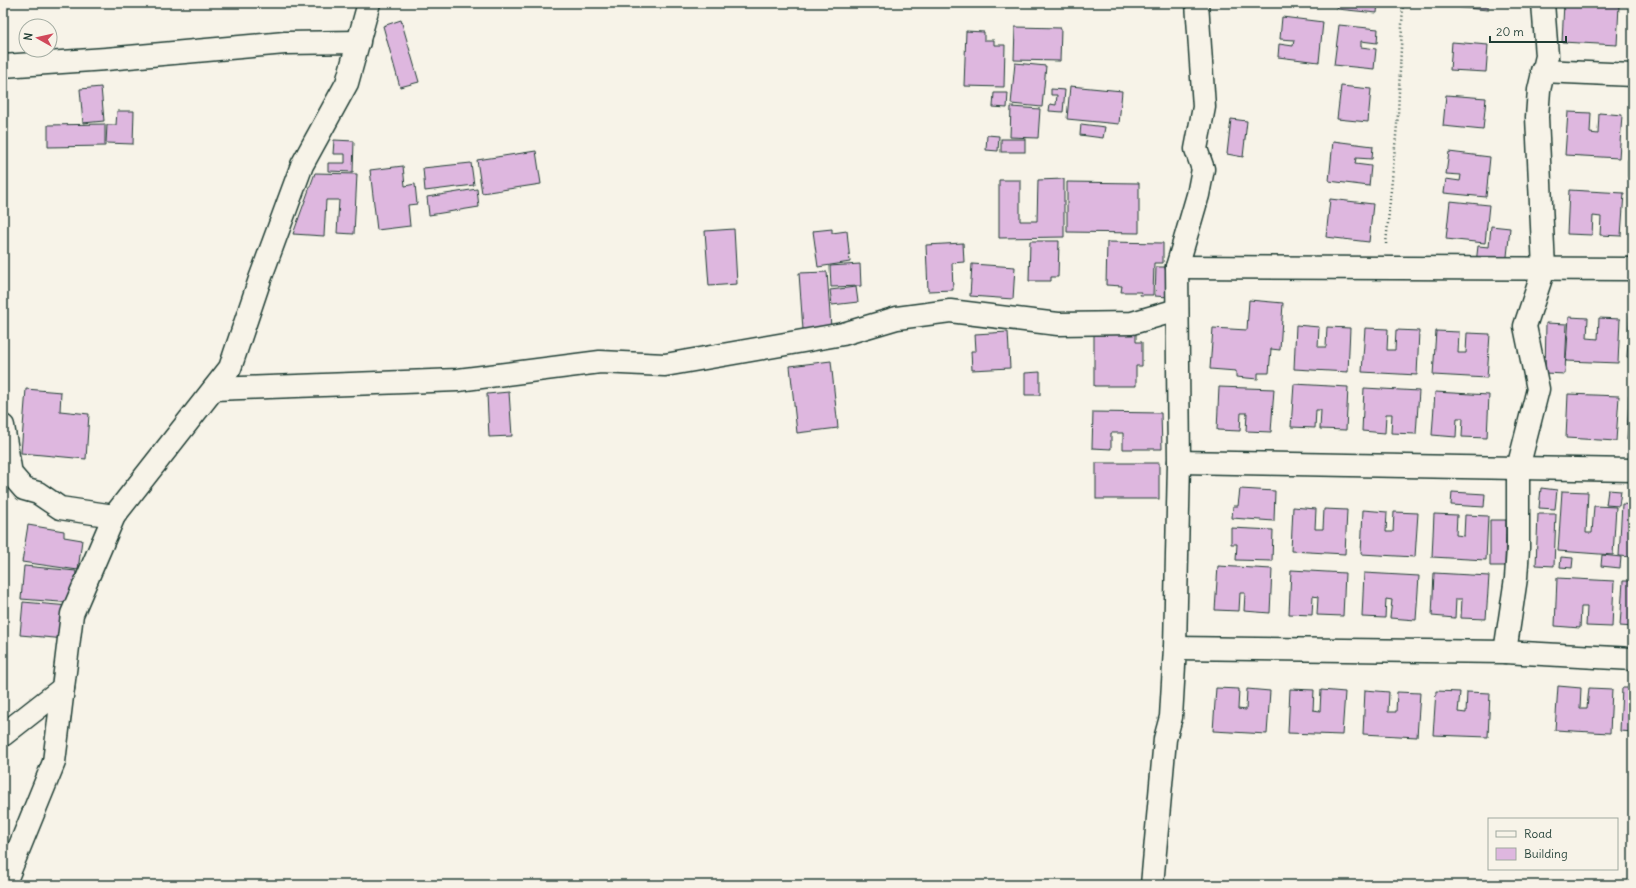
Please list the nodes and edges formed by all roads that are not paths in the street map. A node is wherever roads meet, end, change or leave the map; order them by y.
1 (369, 3) edge
2 (1197, 3) edge
3 (1543, 3) edge
4 (358, 42) junction
5 (3, 66) edge
6 (1542, 71) junction
7 (1633, 75) edge
8 (1177, 267) junction
9 (1544, 269) junction
10 (1633, 269) edge
11 (1177, 310) junction
12 (214, 389) junction
13 (3, 426) edge
14 (1179, 462) junction
15 (1518, 468) junction
16 (1633, 470) edge
17 (114, 516) junction
18 (1175, 648) junction
19 (1505, 652) junction
20 (1633, 659) edge
21 (63, 688) junction
22 (3, 735) edge
23 (4, 885) edge
24 (1152, 885) edge

1 - 4 street
2 - 8 street
3 - 6 street
4 - 5 street
4 - 12 street
6 - 7 street
6 - 9 street
8 - 9 street
8 - 11 street
9 - 10 street
9 - 15 street
11 - 12 street
11 - 14 street
12 - 17 street
13 - 17 street
14 - 15 street
14 - 18 street
15 - 16 street
15 - 19 street
17 - 21 street
18 - 19 street
18 - 24 street
19 - 20 street
21 - 22 street
21 - 23 street

